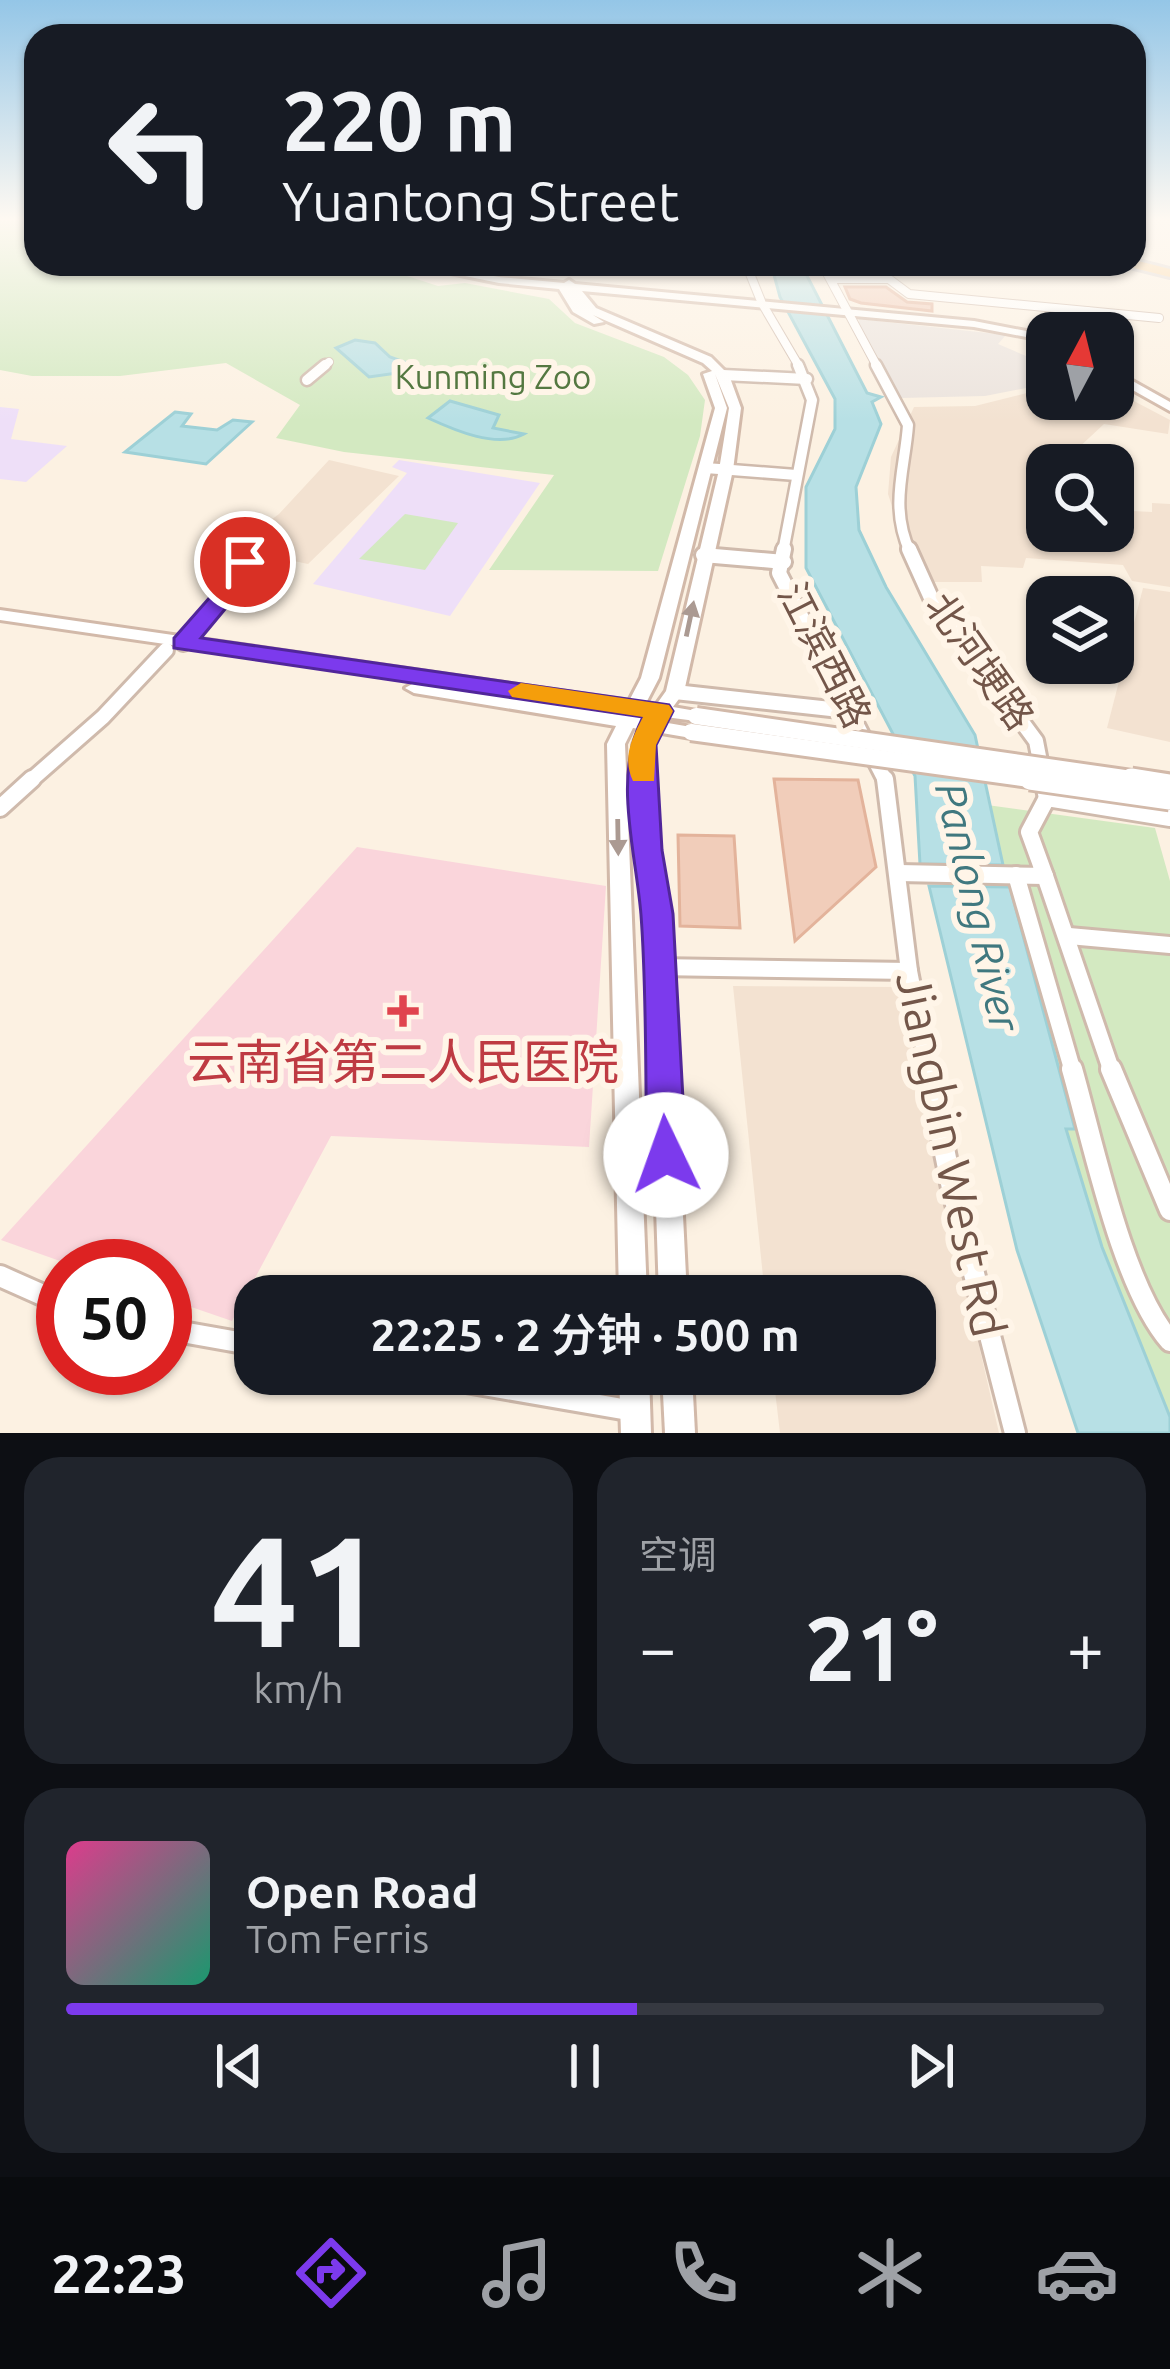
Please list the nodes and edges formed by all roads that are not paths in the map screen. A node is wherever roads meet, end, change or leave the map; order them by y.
1 (571, 288) edge
2 (573, 288) edge
3 (601, 288) edge
4 (756, 288) edge
5 (834, 288) edge
6 (901, 288) edge
7 (762, 303) junction
8 (840, 310) junction
9 (1087, 311) joint
10 (1159, 318) dead end
11 (1026, 333) edge
12 (329, 362) dead end
13 (723, 375) junction
14 (807, 379) junction
15 (307, 380) dead end
16 (1134, 389) edge
17 (1170, 409) edge
18 (706, 468) junction
19 (726, 470) junction
20 (796, 476) junction
21 (237, 552) dead end
22 (703, 555) junction
23 (784, 562) junction
24 (0, 616) edge
25 (0, 626) edge
26 (175, 647) junction
27 (675, 692) junction
28 (849, 710) junction
29 (641, 716) junction
30 (693, 724) junction
31 (1170, 785) edge
32 (1047, 798) junction
33 (1170, 799) edge
34 (0, 808) edge
35 (1170, 818) edge
36 (908, 873) junction
37 (1014, 875) junction
38 (1045, 876) junction
39 (1069, 936) junction
40 (1170, 945) edge
41 (657, 967) junction
42 (909, 971) junction
43 (1170, 1210) edge
44 (631, 1275) edge
45 (672, 1275) edge
46 (0, 1276) edge
47 (36, 1292) edge
48 (192, 1334) edge
49 (234, 1341) edge
50 (1170, 1341) edge
51 (514, 1395) edge
52 (678, 1395) edge
53 (636, 1422) edge
54 (680, 1433) edge
55 (1015, 1433) edge

1 - 18 main road
2 - 13 main road
3 - 7 main road
4 - 7 street
5 - 8 street, 北河埂路
6 - 9 street
7 - 8 main road
7 - 14 street
8 - 11 main road
8 - 32 street, 北河埂路
9 - 10 street
12 - 15 street
13 - 14 street
13 - 19 main road
14 - 20 street, 江滨西路
16 - 17 main road
18 - 19 street
18 - 29 main road
19 - 20 street
19 - 22 main road
20 - 23 street, 江滨西路
21 - 26 street
22 - 23 street
27 -> 22 main road
23 - 28 street, 江滨西路
24 - 26 main road
25 - 26 main road
26 - 29 main road
26 - 34 street
27 - 28 street
27 - 29 main road
28 - 36 street, 江滨西路
29 - 30 main road
29 - 41 main road
29 -> 44 main road
30 - 31 main road, bridge
30 - 33 main road, bridge
32 - 35 street
32 - 38 street
36 - 37 street
36 - 42 street, Jiangbin West Rd
37 - 38 street
37 - 50 street
38 - 39 street
39 - 40 street
39 - 43 street
41 - 42 street
41 - 45 main road
42 - 55 street, Jiangbin West Rd
46 - 47 street
48 - 49 street
51 - 53 street
52 - 54 main road

